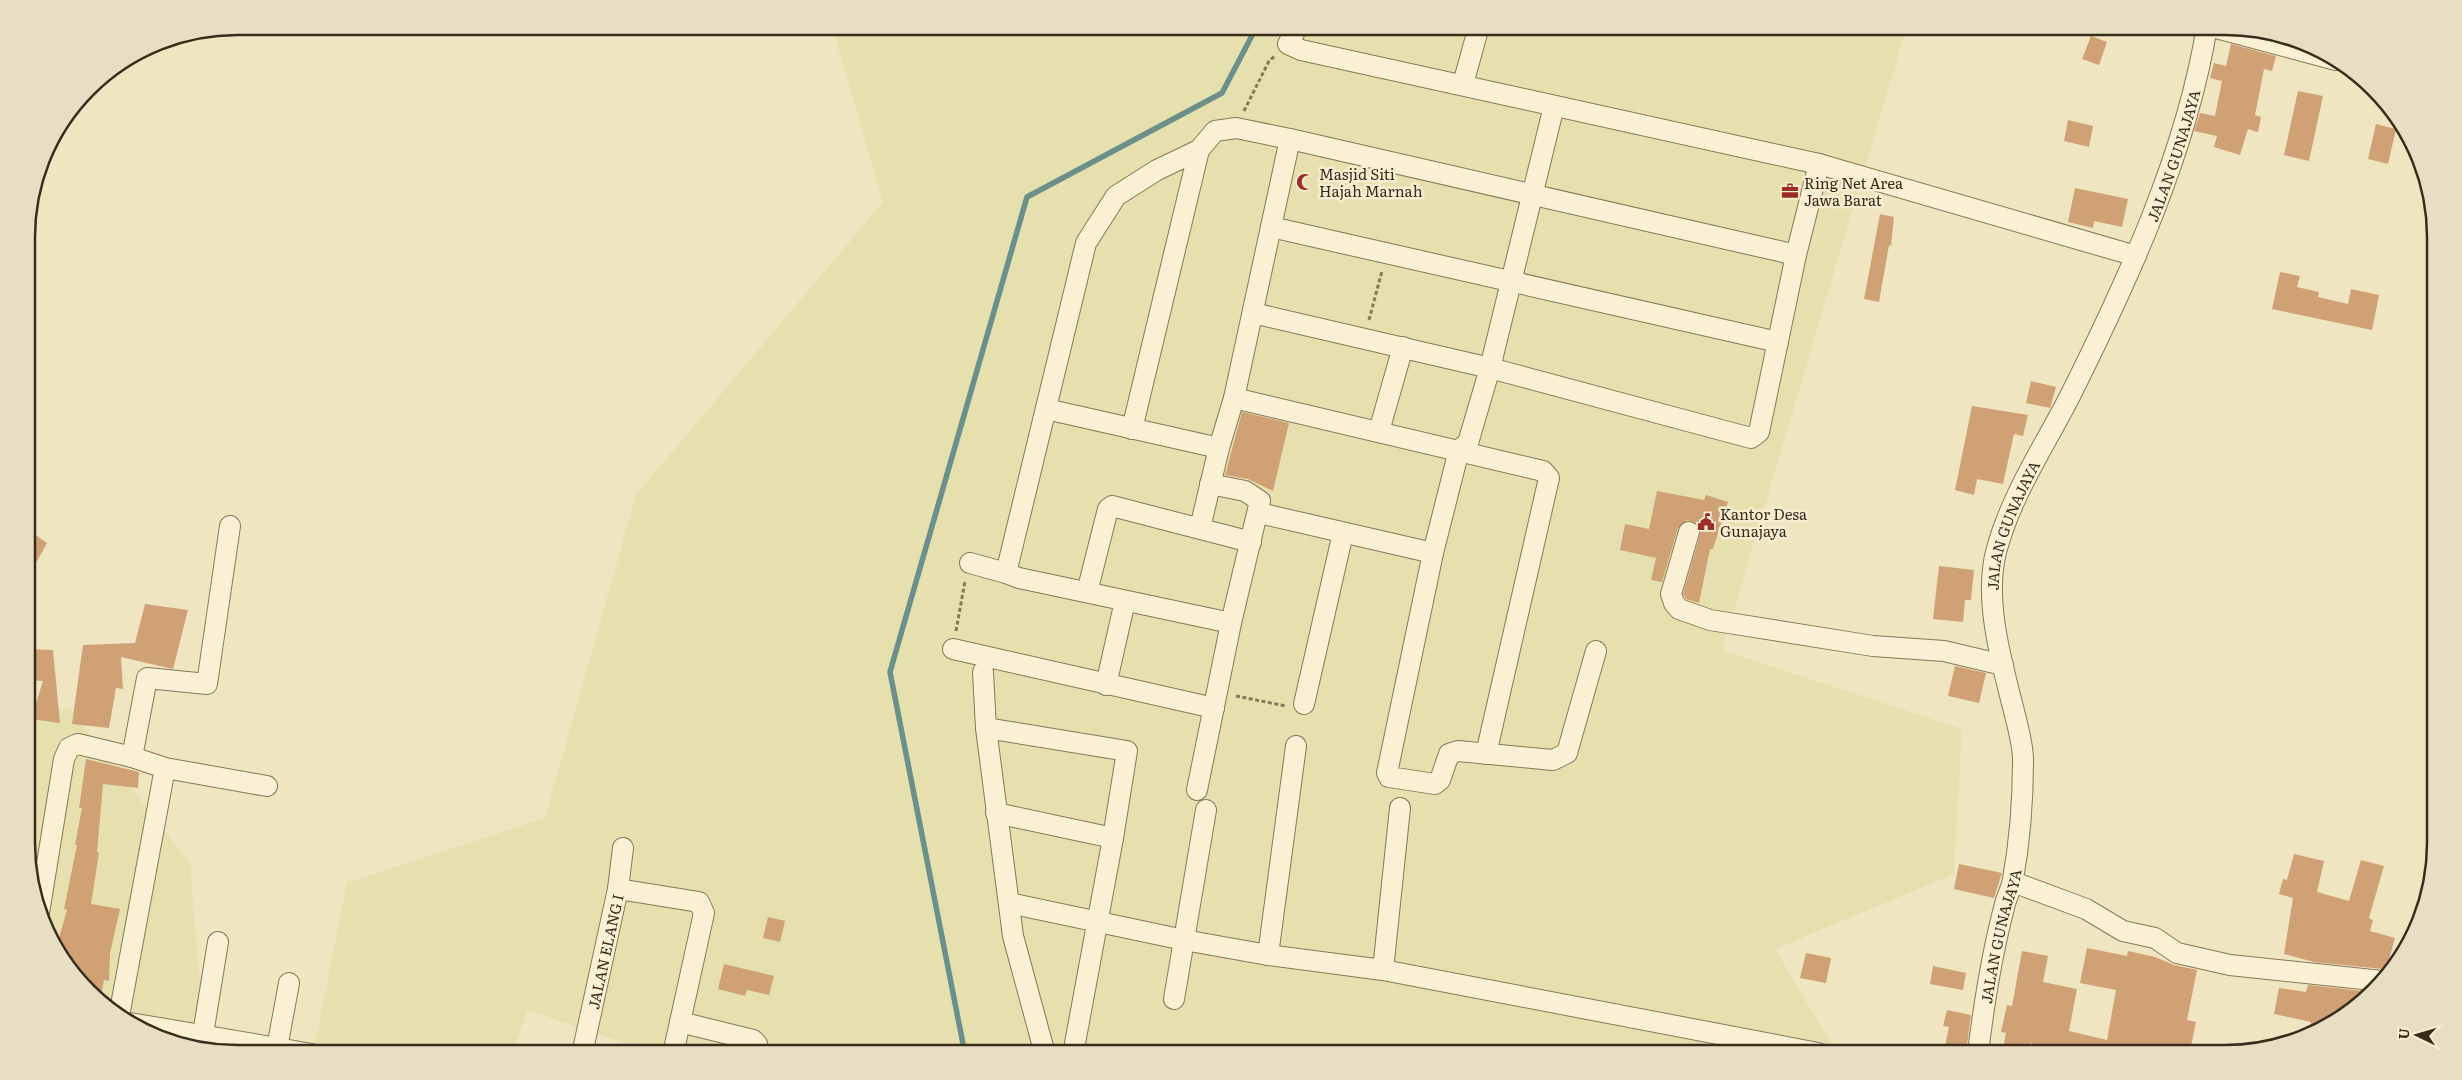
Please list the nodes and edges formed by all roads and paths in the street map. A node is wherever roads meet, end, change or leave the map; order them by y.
1 (1293, 35) edge
2 (1477, 35) edge
3 (2206, 35) edge
4 (2247, 36) edge
5 (1288, 44) junction
6 (2306, 52) edge
7 (1463, 84) junction
8 (1554, 106) junction
9 (1236, 128) junction
10 (1290, 140) junction
11 (1199, 150) junction
12 (1819, 164) junction
13 (1530, 196) junction
14 (1270, 227) junction
15 (1387, 253) junction
16 (1796, 255) junction
17 (2136, 256) junction
18 (1511, 281) junction
19 (1253, 312) junction
20 (1364, 338) junction
21 (1778, 342) junction
22 (1403, 347) junction
23 (1490, 368) junction
24 (1234, 398) junction
25 (1046, 409) junction
26 (1132, 429) junction
27 (1379, 431) junction
28 (1218, 448) junction
29 (1458, 450) junction
30 (1210, 484) junction
31 (1259, 513) junction
32 (230, 526) dead end
33 (1200, 528) junction
34 (1689, 532) dead end
35 (1343, 533) junction
36 (1251, 542) junction
37 (1434, 553) junction
38 (970, 563) joint
39 (1006, 573) junction
40 (1087, 592) junction
41 (1125, 601) junction
42 (1231, 623) junction
43 (953, 649) joint
44 (1596, 651) dead end
45 (2003, 666) junction
46 (984, 672) dead end
47 (1106, 686) junction
48 (1216, 700) junction
49 (1304, 704) joint
50 (986, 728) junction
51 (1296, 746) dead end
52 (1486, 754) junction
53 (132, 757) junction
54 (165, 768) junction
55 (267, 786) dead end
56 (1197, 790) dead end
57 (1400, 808) dead end
58 (1206, 810) dead end
59 (996, 813) junction
60 (1113, 838) junction
61 (623, 848) dead end
62 (2013, 882) junction
63 (618, 890) junction
64 (42, 895) edge
65 (1009, 903) junction
66 (1098, 923) junction
67 (1184, 940) junction
68 (218, 942) dead end
69 (1268, 955) junction
70 (1383, 970) junction
71 (2373, 980) edge
72 (289, 983) dead end
73 (1174, 999) dead end
74 (121, 1008) edge
75 (680, 1022) junction
76 (153, 1026) edge
77 (203, 1034) junction
78 (261, 1045) edge
79 (278, 1045) edge
80 (584, 1045) edge
81 (675, 1045) edge
82 (757, 1045) edge
83 (1043, 1045) edge
84 (1075, 1045) edge
85 (1776, 1045) edge
86 (1979, 1045) edge

1 - 5 street
2 - 7 street
3 - 17 street, JALAN GUNAJAYA
4 - 6 street
5 - 7 street
5 - 9 path
7 - 8 street
8 - 12 street
8 - 13 street
9 - 10 street
9 - 11 street
10 - 13 street
10 - 14 street
11 - 25 street
11 - 26 street
12 - 16 street
12 - 17 street
13 - 16 street
13 - 18 street
14 - 15 street
14 - 19 street
15 - 18 street
15 - 20 path
16 - 21 street
17 - 45 street, JALAN GUNAJAYA
18 - 21 street
18 - 23 street
19 - 20 street
19 - 24 street
20 - 22 street
21 - 23 street
22 - 23 street
22 - 27 street
23 - 29 street
24 - 27 street
24 - 28 street
25 - 26 street
25 - 39 street
26 - 28 street
27 - 29 street
28 - 30 street
29 - 37 street
29 - 52 street
30 - 31 street
30 - 33 street
31 - 35 street
31 - 36 street
32 - 53 street
33 - 36 street
33 - 40 street
34 - 45 street
35 - 37 street
35 - 49 street
36 - 42 street
37 - 52 street
38 - 39 street
38 - 43 path
39 - 40 street
40 - 41 street
41 - 42 street
41 - 47 street
42 - 48 street
43 - 47 street
44 - 52 street
45 - 62 street, JALAN GUNAJAYA
46 - 50 street
47 - 48 street
48 - 49 path
48 - 56 street
50 - 59 street
50 - 60 street
51 - 69 street
53 - 54 street
53 - 64 street
54 - 55 street
54 - 74 street
57 - 70 street
58 - 67 street
59 - 60 street
59 - 65 street
60 - 66 street
61 - 63 street, JALAN ELANG I
62 - 71 street
62 - 86 street, JALAN GUNAJAYA
63 - 75 street
63 - 80 street, JALAN ELANG I
65 - 66 street
65 - 83 street
66 - 67 street
66 - 84 street
67 - 69 street
67 - 73 street
68 - 77 street
69 - 70 street
70 - 85 street
72 - 79 street
75 - 81 street
75 - 82 street
76 - 77 street
77 - 78 street

